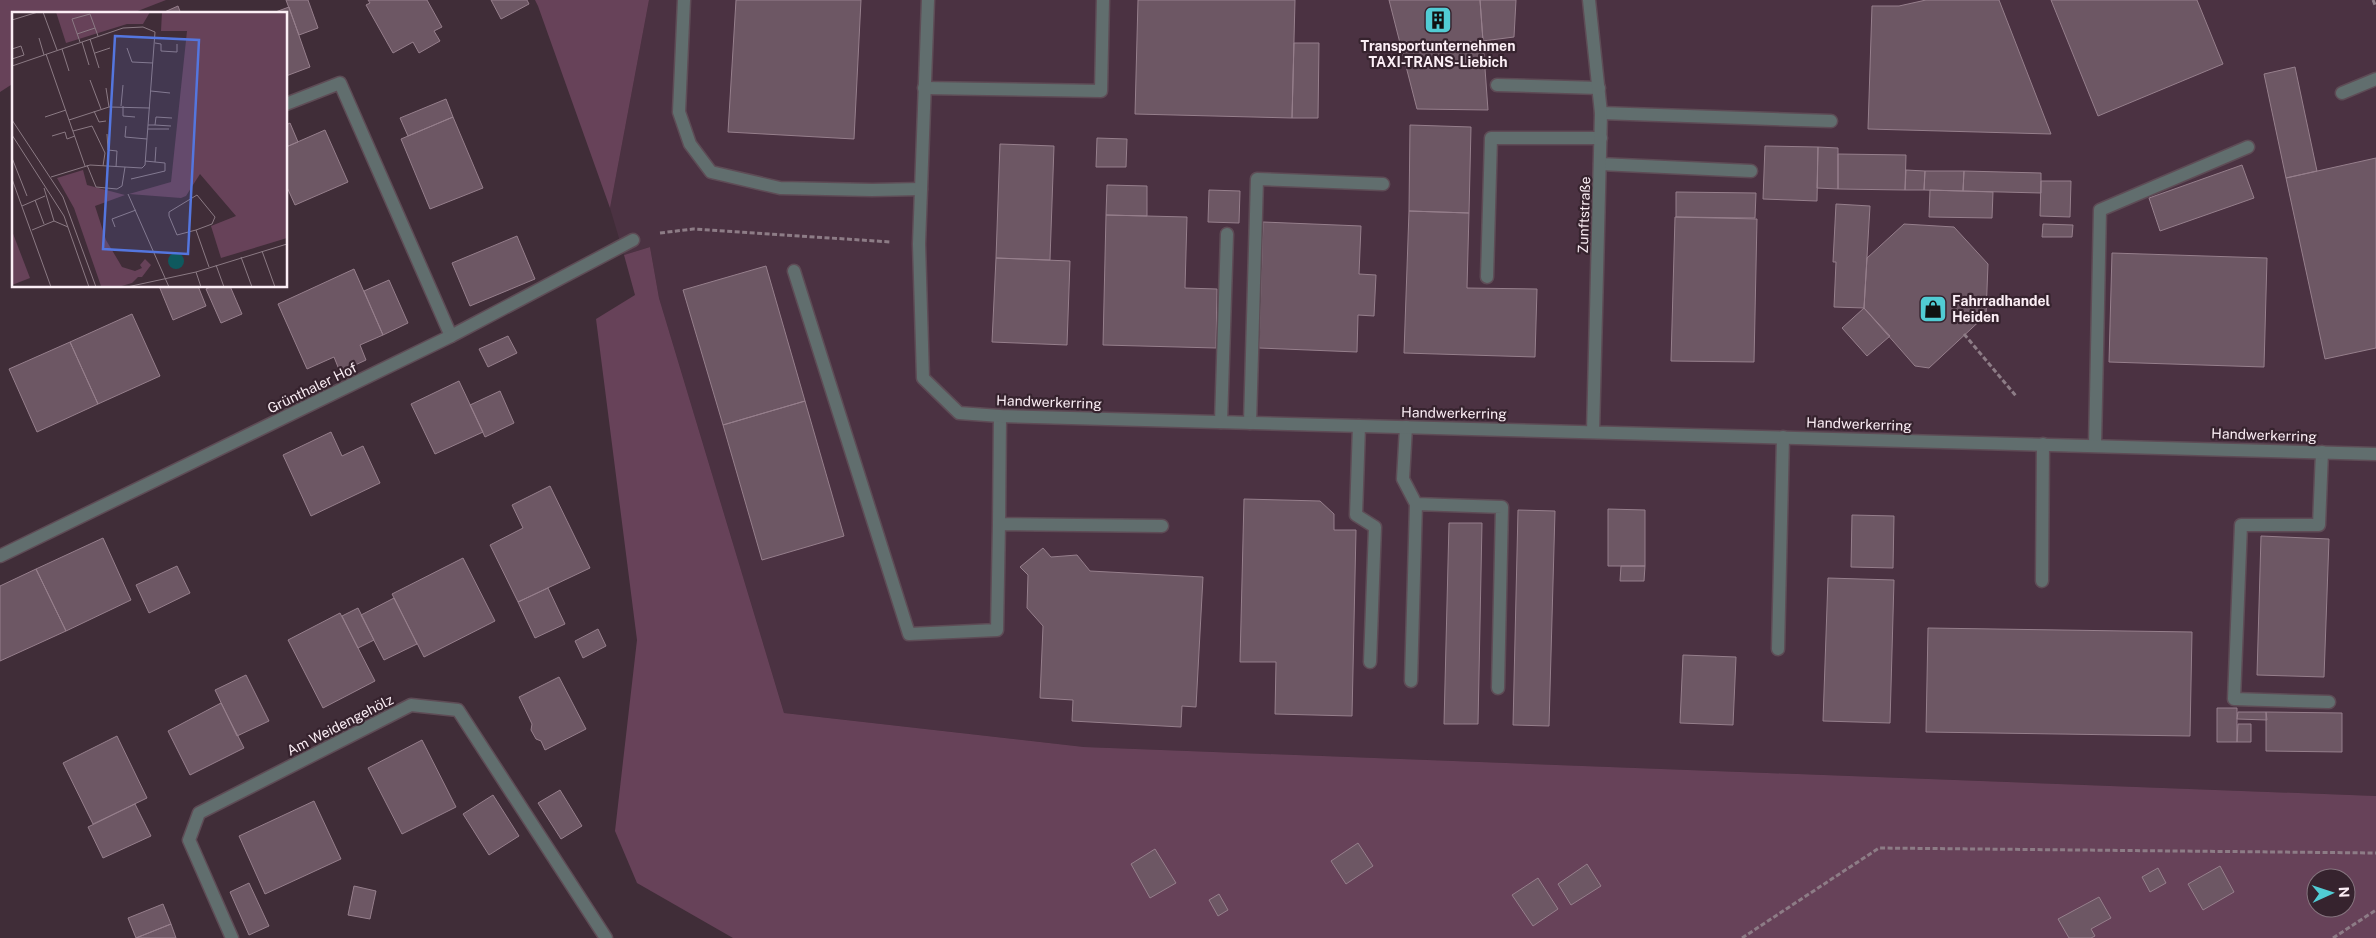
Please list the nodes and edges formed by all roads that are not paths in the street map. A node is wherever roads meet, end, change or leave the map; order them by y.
1 (684, 0) edge
2 (928, 0) edge
3 (1103, 0) edge
4 (1589, 0) edge
5 (2376, 79) edge
6 (1497, 85) dead end
7 (924, 88) junction
8 (1599, 88) junction
9 (2342, 93) dead end
10 (288, 103) edge
11 (1601, 113) junction
12 (1832, 121) dead end
13 (1601, 138) junction
14 (2248, 147) dead end
15 (1600, 164) junction
16 (1751, 170) dead end
17 (1382, 184) dead end
18 (921, 188) junction
19 (1227, 234) dead end
20 (633, 240) road end
21 (794, 271) dead end
22 (1487, 276) dead end
23 (451, 336) junction
24 (1000, 416) junction
25 (1221, 422) junction
26 (1250, 422) junction
27 (1359, 426) junction
28 (1406, 427) junction
29 (1593, 432) junction
30 (1783, 437) junction
31 (2044, 444) junction
32 (2095, 445) junction
33 (2322, 452) junction
34 (2376, 454) edge
35 (1416, 504) junction
36 (998, 524) junction
37 (1162, 526) dead end
38 (0, 556) edge
39 (2042, 581) dead end
40 (1778, 649) dead end
41 (1370, 662) dead end
42 (1411, 681) dead end
43 (1498, 688) dead end
44 (2328, 702) dead end
45 (232, 938) edge
46 (606, 938) edge

1 - 18 street
2 - 7 street, Handwerkerring
3 - 7 street
4 - 8 street, Zunftstraße
5 - 9 street
6 - 8 street
7 - 18 street, Handwerkerring
8 - 11 street, Zunftstraße
10 - 23 street
11 - 12 street
11 - 13 street, Zunftstraße
13 - 15 street, Zunftstraße
13 - 22 street
14 - 32 street
15 - 16 street
15 - 29 street, Zunftstraße
17 - 26 street
18 - 24 street, Handwerkerring
19 - 25 street
20 - 23 street, Grünthaler Hof
21 - 36 street
23 - 38 street, Grünthaler Hof
24 - 25 street, Handwerkerring
24 - 36 street
25 - 26 street, Handwerkerring
26 - 27 street, Handwerkerring
27 - 28 street, Handwerkerring
27 - 41 street
28 - 29 street, Handwerkerring
28 - 35 street
29 - 30 street, Handwerkerring
30 - 31 street, Handwerkerring
30 - 40 street
31 - 32 street, Handwerkerring
31 - 39 street
32 - 33 street, Handwerkerring
33 - 34 street, Handwerkerring
33 - 44 street
35 - 42 street
35 - 43 street
36 - 37 street
45 - 46 street, Am Weidengehölz

